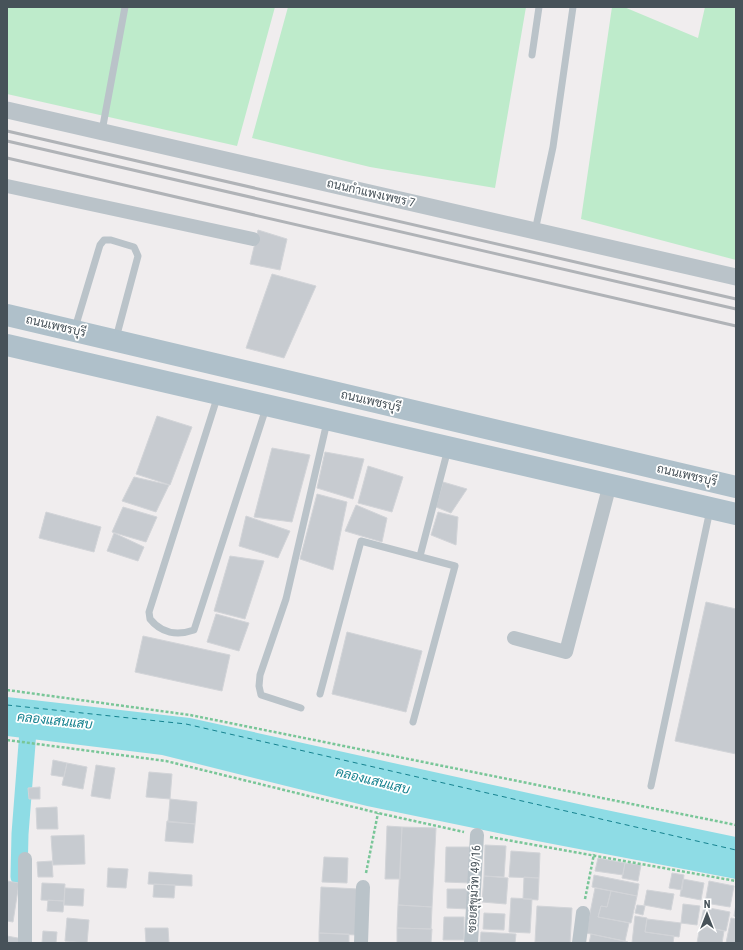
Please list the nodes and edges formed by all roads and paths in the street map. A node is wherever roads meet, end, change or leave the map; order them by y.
1 (126, 7) edge
2 (539, 7) edge
3 (573, 7) edge
4 (532, 55) dead end
5 (7, 110) edge
6 (102, 131) junction
7 (7, 186) edge
8 (535, 231) junction
9 (253, 239) dead end
10 (736, 277) edge
11 (7, 314) edge
12 (74, 330) junction
13 (116, 340) junction
14 (7, 345) edge
15 (218, 395) junction
16 (266, 406) junction
17 (328, 419) junction
18 (448, 447) junction
19 (610, 484) junction
20 (736, 487) edge
21 (710, 508) junction
22 (736, 514) edge
23 (420, 556) junction
24 (514, 638) dead end
25 (7, 690) edge
26 (320, 694) dead end
27 (301, 708) dead end
28 (413, 722) dead end
29 (7, 740) edge
30 (651, 786) dead end
31 (378, 813) junction
32 (736, 825) edge
33 (477, 834) junction
34 (594, 854) junction
35 (25, 859) dead end
36 (736, 881) edge
37 (363, 887) joint
38 (583, 913) joint
39 (25, 943) edge
40 (361, 943) edge
41 (471, 943) edge
42 (579, 943) edge

1 - 6 lane
2 - 4 lane
3 - 8 lane
5 - 6 street, ถนนกำแพงเพชร 7
6 - 8 street, ถนนกำแพงเพชร 7
7 - 9 street
8 - 10 street, ถนนกำแพงเพชร 7
11 - 12 main road, ถนนเพชรบุรี
12 - 13 main road, ถนนเพชรบุรี
12 - 13 lane
13 - 20 main road, ถนนเพชรบุรี
14 - 15 main road
15 - 16 main road
15 - 16 lane
16 - 17 main road
17 - 18 main road
17 - 27 lane
18 - 19 main road
18 - 23 lane
19 - 21 main road
19 - 24 street
21 - 22 main road
21 - 30 lane
23 - 26 lane
23 - 28 lane
25 - 32 path
29 - 31 path
31 - 33 path
31 - 37 path
33 - 34 path
33 - 41 street, ซอยสุขุมวิท 49/16
34 - 36 path
34 - 38 path
35 - 39 street
37 - 40 street
38 - 42 street

